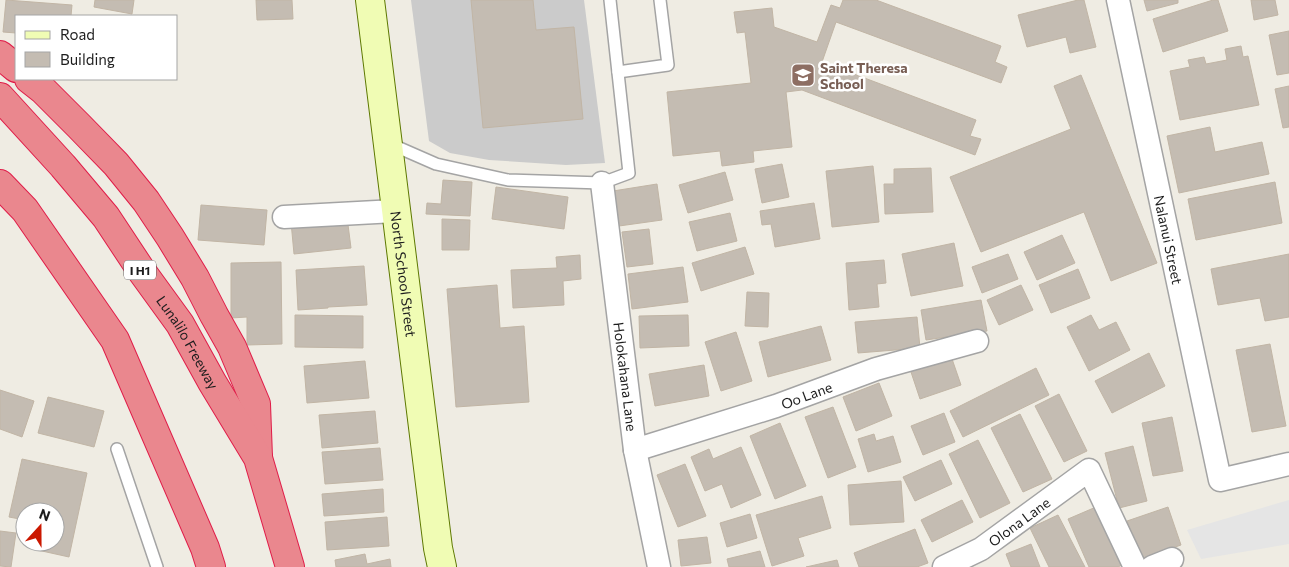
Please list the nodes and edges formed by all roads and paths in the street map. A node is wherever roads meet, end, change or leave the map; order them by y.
1 (370, 0) edge
2 (610, 0) edge
3 (660, 0) edge
4 (1118, 0) edge
5 (0, 55) edge
6 (15, 67) edge
7 (618, 72) junction
8 (30, 80) edge
9 (0, 97) edge
10 (387, 143) junction
11 (602, 183) junction
12 (0, 184) edge
13 (396, 211) junction
14 (284, 217) dead end
15 (977, 341) dead end
16 (117, 449) dead end
17 (635, 450) junction
18 (258, 458) junction
19 (1289, 464) edge
20 (986, 558) edge
21 (439, 561) edge
22 (157, 567) edge
23 (211, 567) edge
24 (290, 567) edge
25 (659, 567) edge
26 (944, 567) edge
27 (1134, 567) edge

1 - 10 main road, North School Street
2 - 7 lane
3 - 7 lane
4 - 19 street, Nalanui Street
5 - 6 highway
7 - 11 lane
8 - 18 highway
9 - 18 highway, Lunalilo Freeway / I H1
10 - 11 lane
10 - 13 main road, North School Street
11 - 17 street, Holokahana Lane
12 - 23 highway
13 - 14 street
13 - 21 main road, North School Street
15 - 17 street, Oo Lane
16 - 22 lane
17 - 25 street, Holokahana Lane
18 - 24 highway, Lunalilo Freeway / I H1
20 - 26 street, Olona Lane
20 - 27 street, Olona Lane

